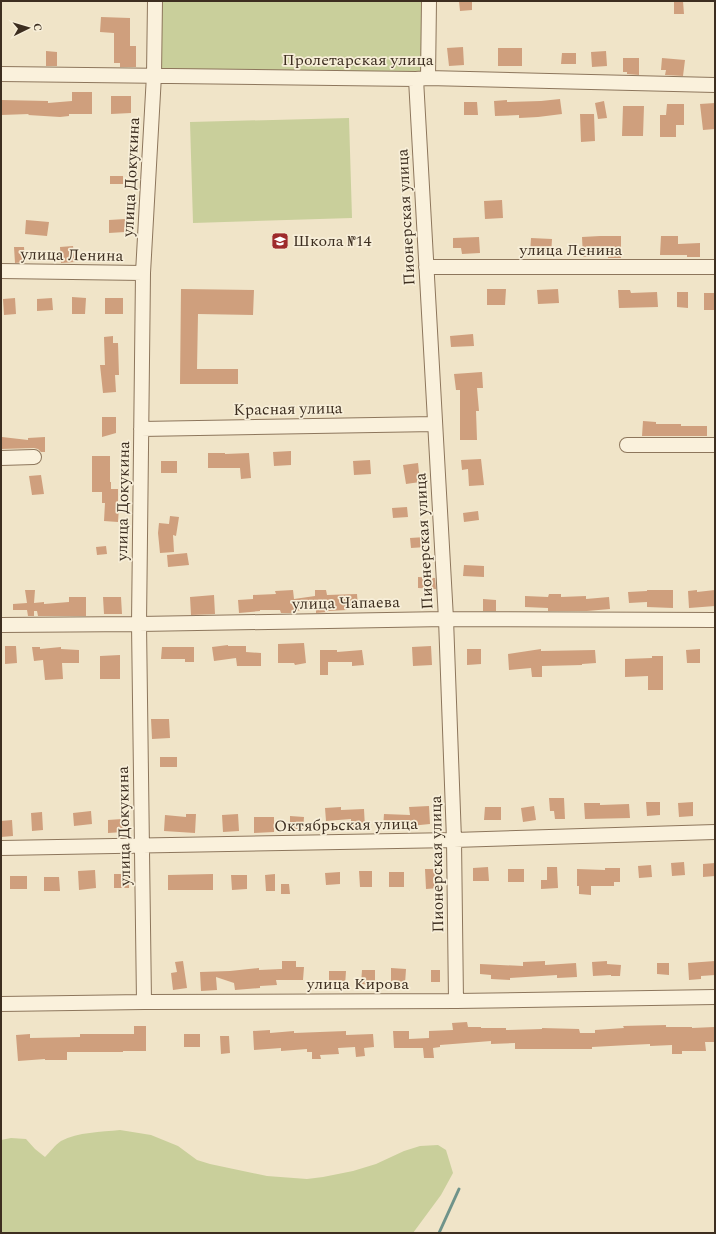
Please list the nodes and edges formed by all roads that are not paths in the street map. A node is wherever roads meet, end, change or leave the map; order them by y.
1 (155, 1) edge
2 (429, 1) edge
3 (1, 74) edge
4 (154, 75) junction
5 (422, 78) junction
6 (715, 85) edge
7 (426, 267) junction
8 (715, 267) edge
9 (1, 271) edge
10 (143, 273) junction
11 (435, 424) junction
12 (141, 429) junction
13 (627, 445) dead end
14 (715, 445) edge
15 (34, 457) dead end
16 (1, 458) edge
17 (446, 619) junction
18 (715, 620) edge
19 (139, 624) junction
20 (1, 625) edge
21 (715, 832) edge
22 (454, 840) junction
23 (142, 846) junction
24 (1, 848) edge
25 (715, 997) edge
26 (456, 1001) junction
27 (144, 1002) junction
28 (1, 1004) edge

1 - 4 street, улица Докукина
2 - 5 street, Пионерская улица
3 - 4 street, Пролетарская улица
4 - 5 street, Пролетарская улица
4 - 10 street, улица Докукина
5 - 6 street, Пролетарская улица
5 - 7 street, Пионерская улица
7 - 8 street, улица Ленина
7 - 11 street, Пионерская улица
9 - 10 street, улица Ленина
10 - 12 street, улица Докукина
11 - 12 street, Красная улица
11 - 17 street, Пионерская улица
12 - 19 street, улица Докукина
13 - 14 street
15 - 16 street
17 - 18 street, улица Чапаева
17 - 19 street, улица Чапаева
17 - 22 street, Пионерская улица
19 - 20 street, улица Чапаева
19 - 23 street, улица Докукина
21 - 22 street, Октябрьская улица
22 - 23 street, Октябрьская улица
22 - 26 street, Пионерская улица
23 - 24 street, Октябрьская улица
23 - 27 street, улица Докукина
25 - 26 street, улица Кирова
26 - 27 street, улица Кирова
27 - 28 street, улица Кирова

